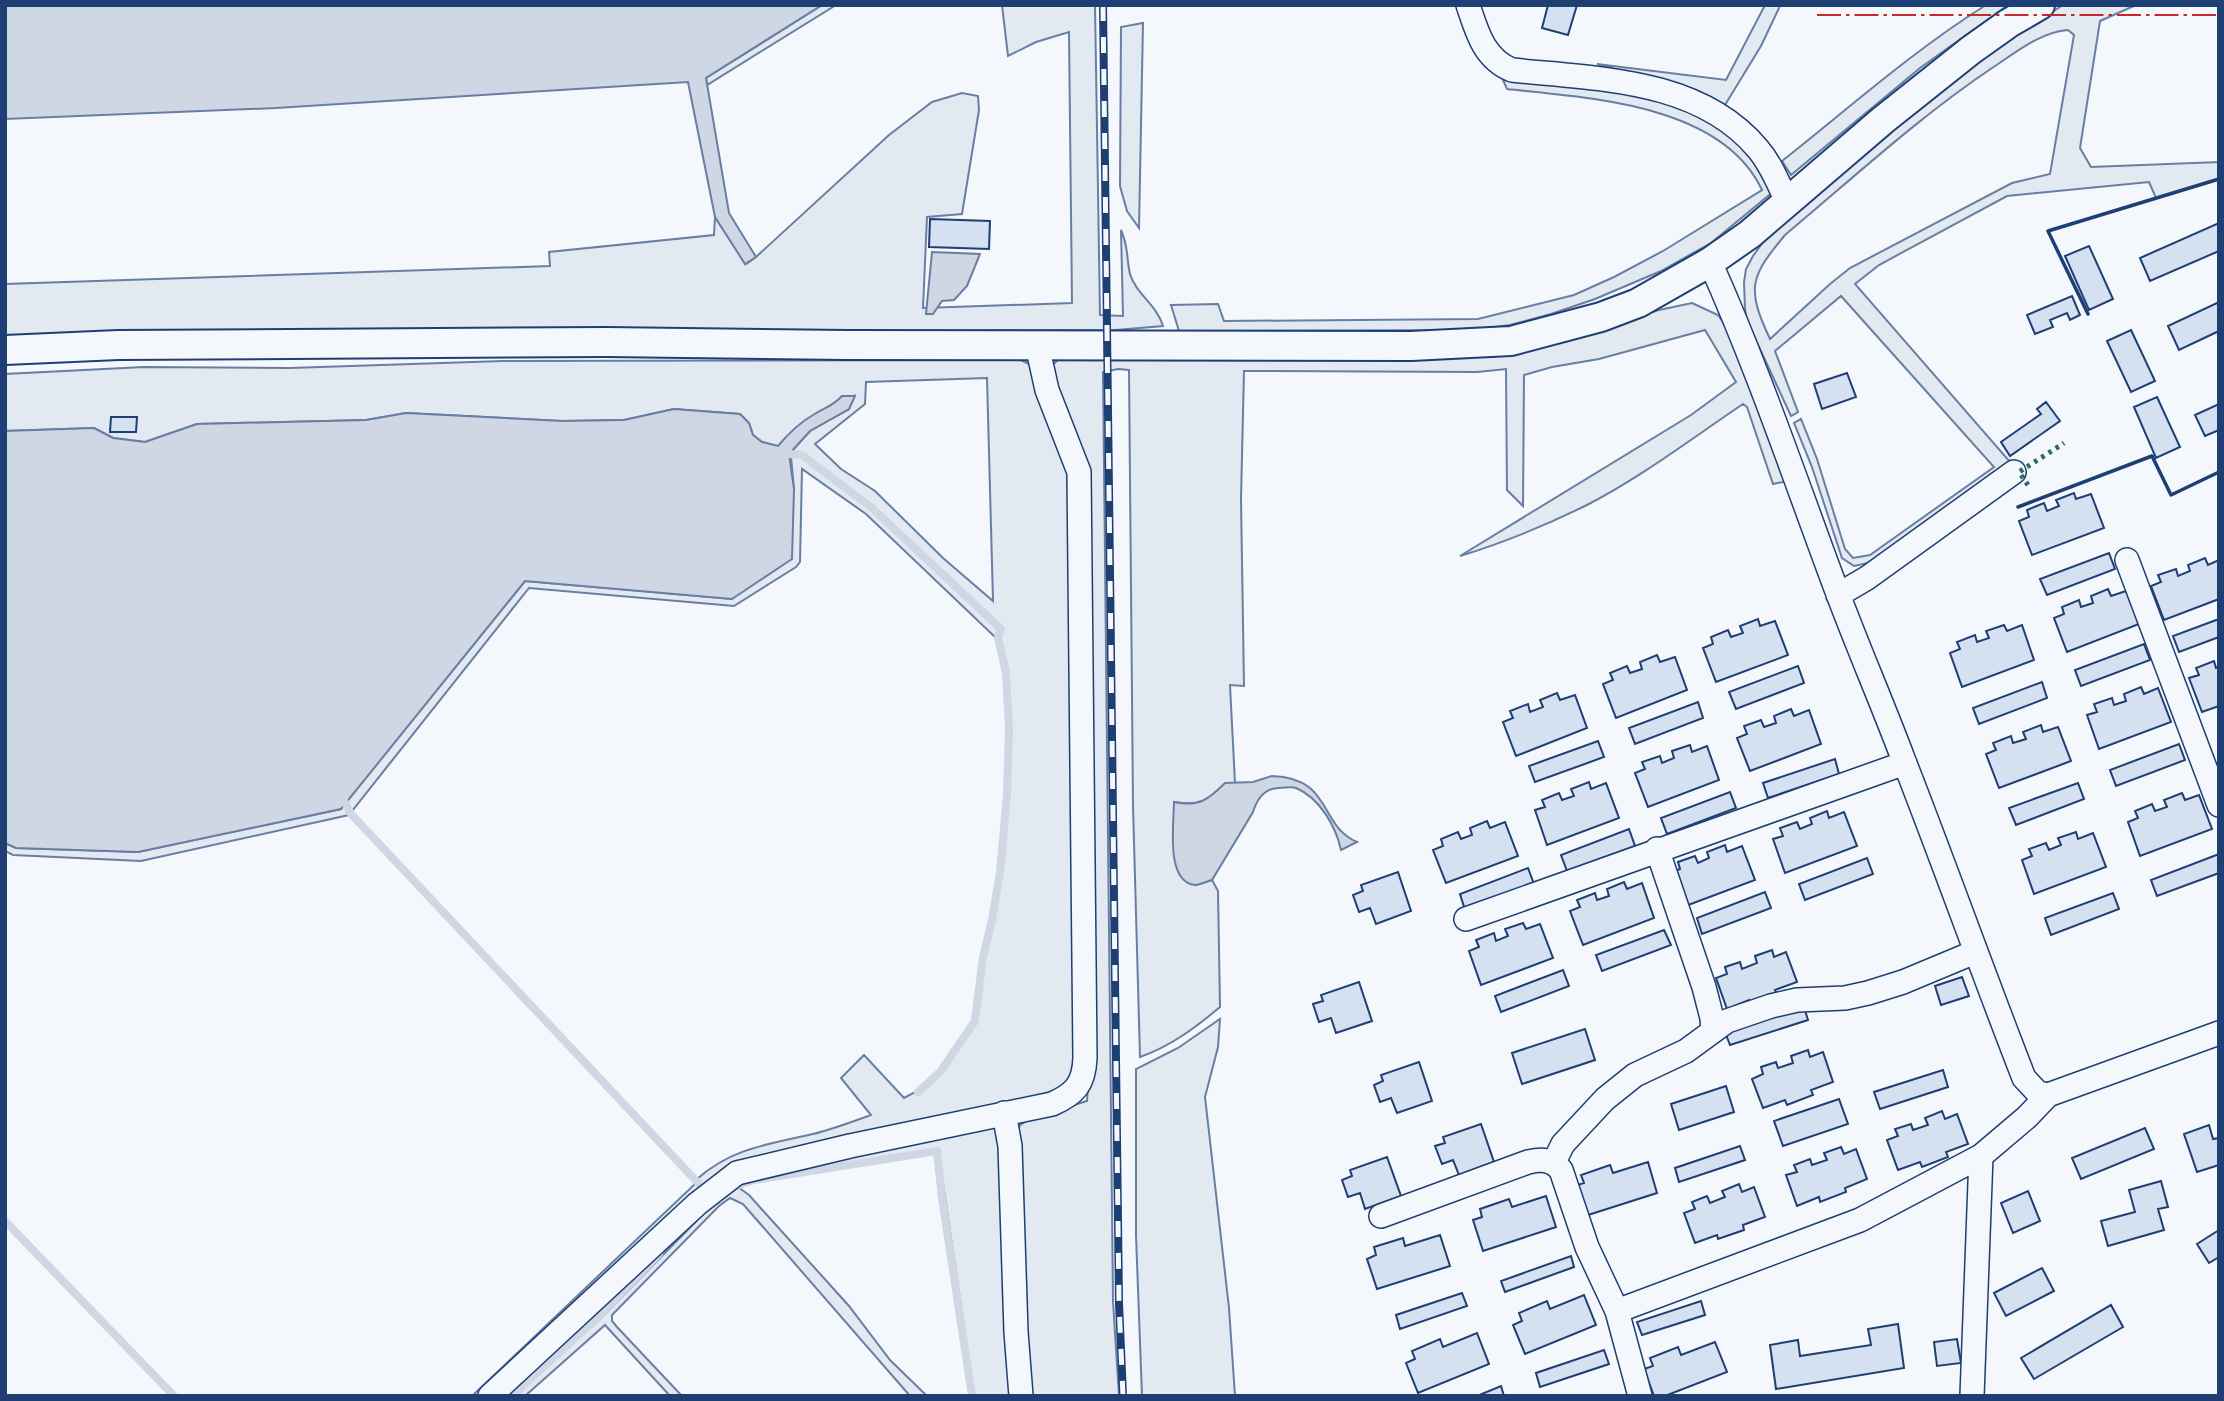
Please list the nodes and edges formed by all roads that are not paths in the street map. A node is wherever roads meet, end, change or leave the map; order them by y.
1 (1468, 5) edge
2 (2040, 5) edge
3 (1787, 201) junction
4 (1710, 262) junction
5 (1037, 345) junction
6 (5, 350) edge
7 (2014, 472) dead end
8 (2127, 560) dead end
9 (1838, 595) junction
10 (1905, 763) junction
11 (2219, 805) edge
12 (1657, 849) junction
13 (1466, 919) dead end
14 (1975, 952) junction
15 (1713, 1031) junction
16 (2219, 1033) edge
17 (2048, 1095) junction
18 (1004, 1113) junction
19 (1981, 1156) junction
20 (1554, 1162) junction
21 (1381, 1216) dead end
22 (1617, 1311) junction
23 (490, 1396) edge
24 (1021, 1396) edge
25 (1640, 1396) edge
26 (1972, 1396) edge

1 - 3 street
2 - 3 street
3 - 4 street
4 - 5 street
4 - 9 street
5 - 6 street
5 - 18 street
7 - 9 street
8 - 11 street
9 - 10 street
10 - 12 street
10 - 14 street
12 - 13 street
12 - 15 street
14 - 15 street
14 - 17 street
15 - 20 street
16 - 17 street
17 - 19 street
18 - 23 street
18 - 24 street
19 - 22 street
19 - 26 street
20 - 21 street
20 - 22 street
22 - 25 street

